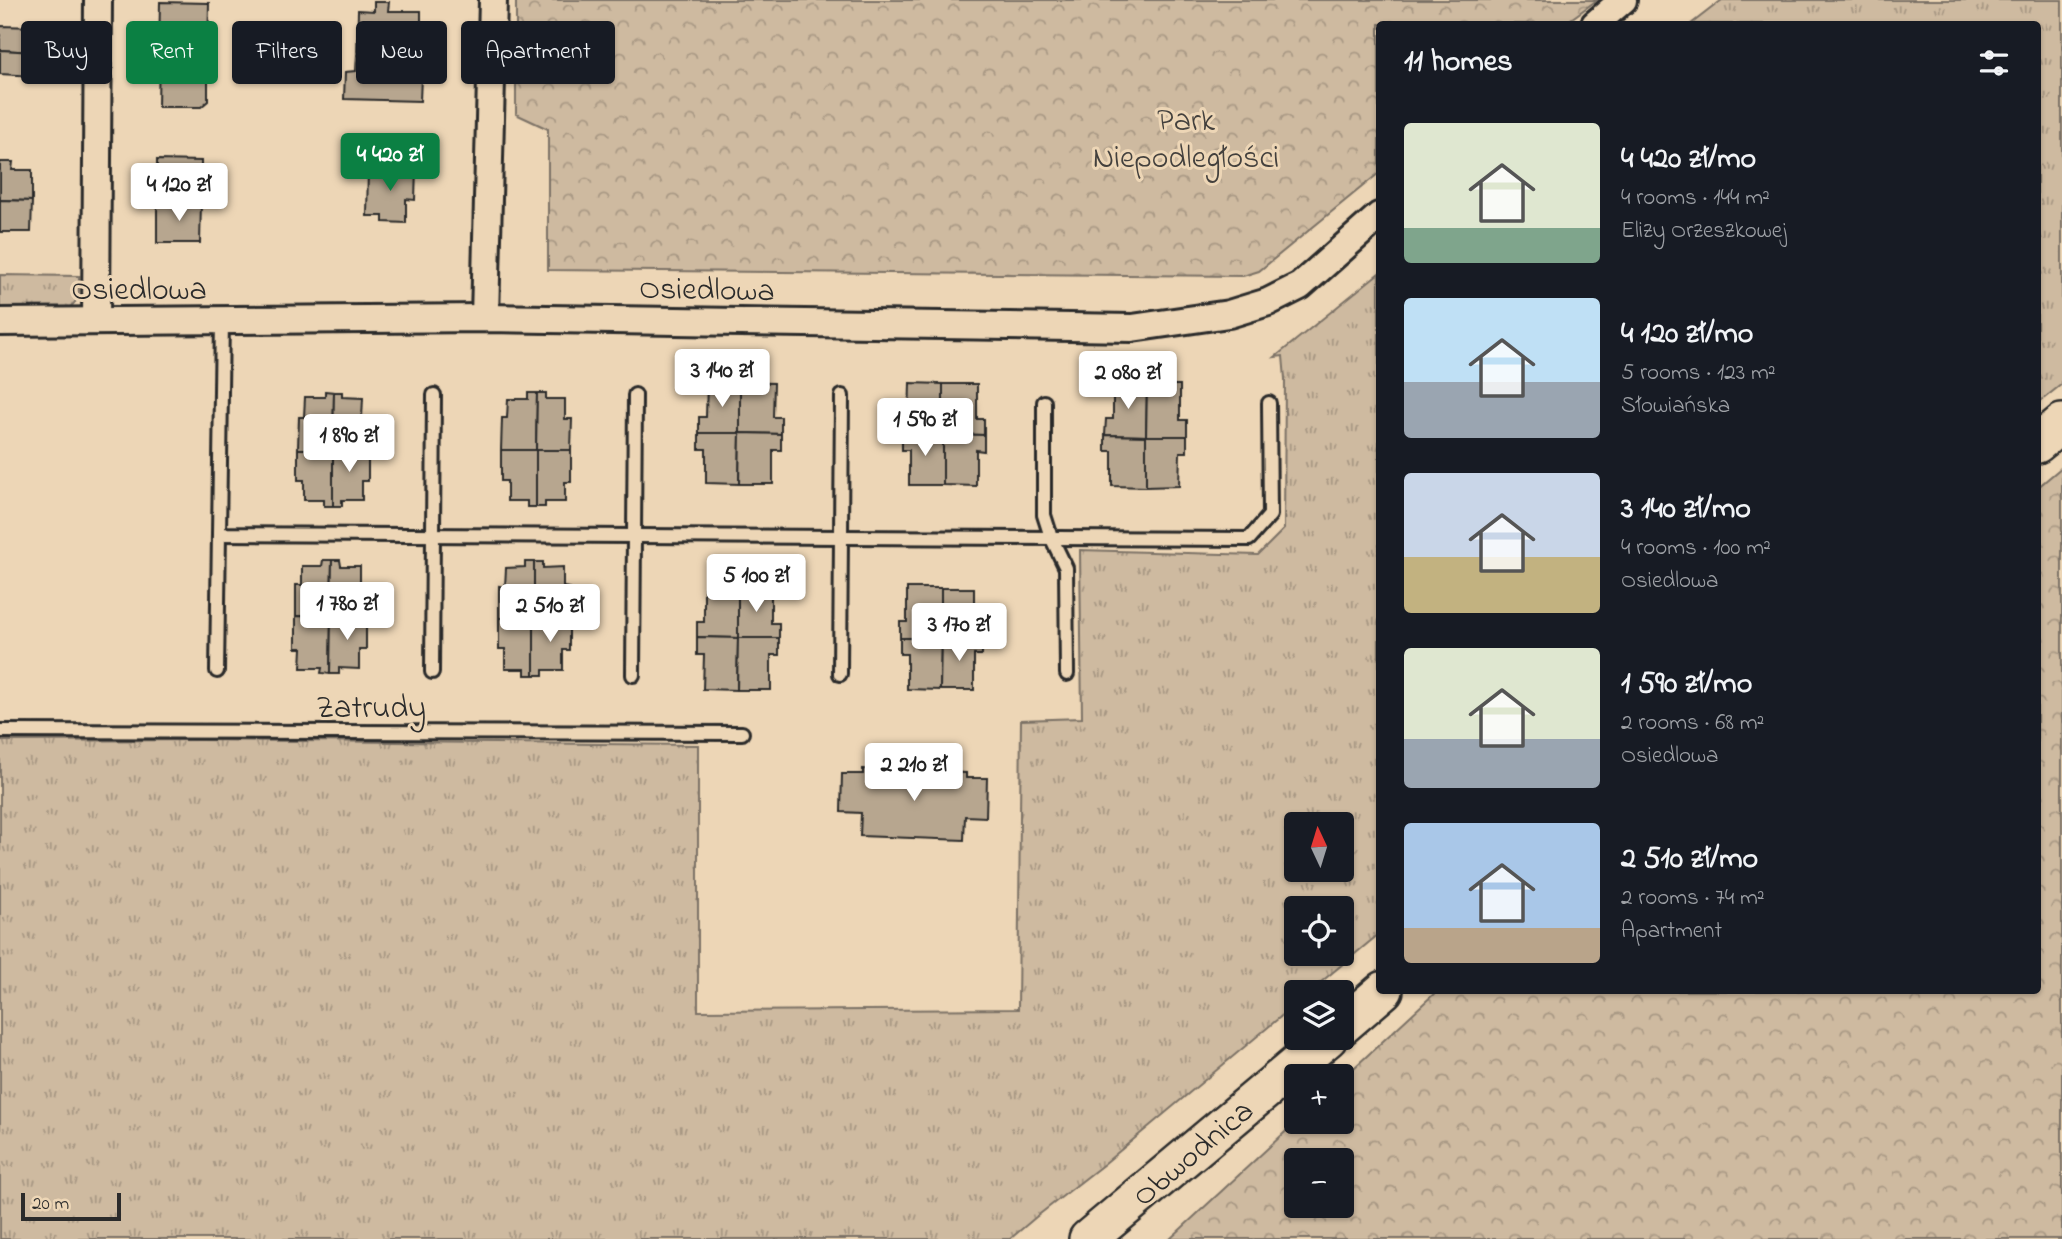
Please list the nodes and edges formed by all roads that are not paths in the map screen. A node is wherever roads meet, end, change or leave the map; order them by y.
1 (98, 0) edge
2 (493, 0) edge
3 (1623, 0) edge
4 (1598, 21) edge
5 (1376, 219) edge
6 (485, 318) junction
7 (222, 320) junction
8 (96, 321) junction
9 (0, 322) edge
10 (433, 395) dead end
11 (635, 395) dead end
12 (842, 396) dead end
13 (1044, 402) dead end
14 (1269, 403) dead end
15 (2062, 423) edge
16 (2041, 441) edge
17 (219, 534) junction
18 (433, 535) junction
19 (634, 537) junction
20 (841, 537) junction
21 (1051, 537) junction
22 (217, 671) dead end
23 (432, 673) dead end
24 (840, 674) dead end
25 (1067, 674) dead end
26 (634, 675) dead end
27 (0, 731) edge
28 (742, 733) dead end
29 (1379, 994) edge
30 (1354, 1016) edge
31 (1314, 1050) edge
32 (1088, 1239) edge

1 - 8 street
2 - 6 street
3 - 4 street
5 - 6 street, Osiedlowa
6 - 7 street, Osiedlowa
7 - 8 street, Osiedlowa
7 - 17 lane
8 - 9 street, Osiedlowa
10 - 18 lane
11 - 19 lane
12 - 20 lane
13 - 21 lane
14 - 21 lane
15 - 16 main road
17 - 18 lane
17 - 22 lane
18 - 19 lane
18 - 23 lane
19 - 20 lane
19 - 26 lane
20 - 21 lane
20 - 24 lane
21 - 25 lane
27 - 28 lane, Zatrudy
29 - 30 main road
31 - 32 main road, Obwodnica

